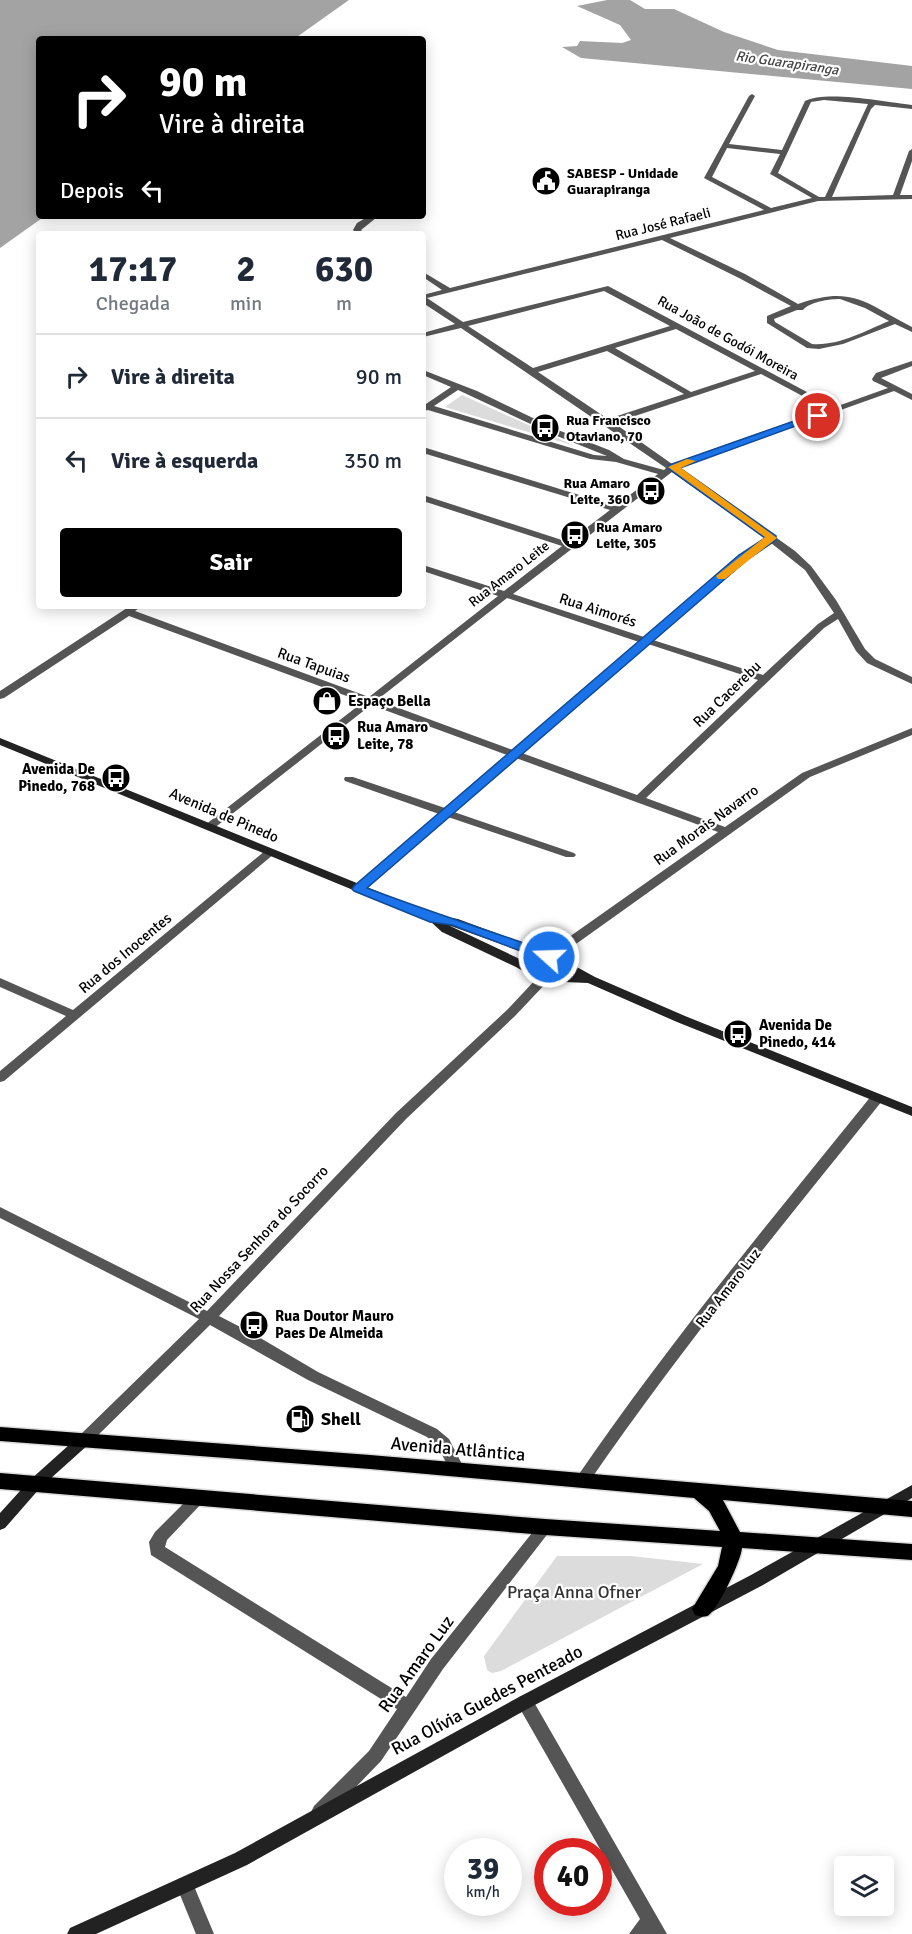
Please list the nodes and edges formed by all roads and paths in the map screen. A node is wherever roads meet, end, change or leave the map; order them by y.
1 (752, 96) dead end
2 (873, 103) junction
3 (912, 107) edge
4 (725, 146) junction
5 (784, 152) junction
6 (912, 152) edge
7 (896, 197) junction
8 (912, 197) edge
9 (828, 198) junction
10 (818, 199) junction
11 (771, 211) junction
12 (370, 219) edge
13 (358, 231) edge
14 (664, 238) junction
15 (426, 276) edge
16 (449, 291) junction
17 (426, 297) edge
18 (426, 300) edge
19 (800, 308) junction
20 (894, 322) junction
21 (463, 324) junction
22 (678, 326) junction
23 (912, 330) edge
24 (426, 334) edge
25 (609, 348) junction
26 (912, 363) edge
27 (533, 372) junction
28 (760, 372) junction
29 (426, 373) edge
30 (458, 386) junction
31 (893, 389) junction
32 (691, 395) junction
33 (912, 397) edge
34 (426, 407) edge
35 (426, 408) edge
36 (835, 410) junction
37 (607, 422) junction
38 (426, 451) edge
39 (621, 461) junction
40 (669, 470) junction
41 (426, 499) edge
42 (615, 509) junction
43 (772, 538) junction
44 (569, 544) junction
45 (426, 569) edge
46 (505, 595) junction
47 (132, 609) edge
48 (838, 615) junction
49 (646, 641) junction
50 (764, 679) junction
51 (912, 681) edge
52 (0, 696) edge
53 (370, 701) junction
54 (912, 731) edge
55 (0, 741) edge
56 (514, 754) junction
57 (349, 779) dead end
58 (639, 799) junction
59 (447, 813) junction
60 (209, 827) junction
61 (727, 832) junction
62 (270, 852) junction
63 (570, 855) dead end
64 (358, 889) junction
65 (435, 919) junction
66 (549, 957) junction
67 (544, 978) junction
68 (591, 980) junction
69 (0, 982) edge
70 (74, 1015) junction
71 (0, 1078) edge
72 (877, 1098) junction
73 (912, 1112) edge
74 (0, 1212) edge
75 (209, 1318) junction
76 (0, 1434) edge
77 (84, 1440) junction
78 (457, 1470) junction
79 (0, 1481) edge
80 (582, 1481) junction
81 (35, 1484) junction
82 (699, 1491) junction
83 (912, 1491) edge
84 (198, 1498) junction
85 (885, 1506) junction
86 (912, 1509) edge
87 (0, 1524) edge
88 (545, 1527) junction
89 (732, 1540) junction
90 (815, 1546) junction
91 (912, 1552) edge
92 (702, 1609) junction
93 (525, 1702) junction
94 (408, 1707) junction
95 (313, 1819) junction
96 (186, 1885) junction
97 (649, 1930) edge
98 (76, 1934) edge
99 (205, 1934) edge

1 - 4 street
2 - 3 street
2 - 5 street
2 - 9 street
4 - 5 street
4 - 11 street
5 - 10 street
6 - 7 street
7 - 8 street, Rua José Rafaeli
7 - 9 street, Rua José Rafaeli
9 - 10 street, Rua José Rafaeli
10 - 11 street, Rua José Rafaeli
11 - 14 street, Rua José Rafaeli
12 - 13 street
14 - 16 street, Rua José Rafaeli
14 - 19 street
15 - 16 street
16 - 17 street, Rua José Rafaeli
18 - 21 street
19 - 20 street
19 - 20 street
20 - 23 street
21 - 22 street, Rua João de Godói Moreira
21 - 24 street
21 - 27 street
22 - 25 street
22 - 28 street, Rua João de Godói Moreira
25 - 27 street
25 - 32 street
26 - 31 street
27 - 37 street
28 - 32 street
28 - 36 street, Rua João de Godói Moreira
29 - 30 street
30 - 34 street
30 - 39 street
31 - 33 street
31 - 36 street, Rua Amaro Leite
32 - 37 street
35 - 39 street
36 - 40 street, Rua Amaro Leite
37 - 40 street
38 - 42 street
39 - 40 street
40 - 42 street, Rua Amaro Leite
40 - 43 street
41 - 44 street
42 - 44 street, Rua Amaro Leite
43 - 48 street
43 - 49 street
44 - 46 street, Rua Amaro Leite
45 - 46 street, Rua Aimorés
46 - 49 street, Rua Aimorés
46 - 53 street, Rua Amaro Leite
47 - 52 street
47 - 53 street, Rua Tapuias
48 - 50 street, Rua Cacerebu
48 - 51 street
49 - 50 street, Rua Aimorés
49 - 56 street
50 - 58 street, Rua Cacerebu
53 - 56 street, Rua Tapuias
53 - 60 street, Rua Amaro Leite
54 - 61 street, Rua Morais Navarro
55 - 60 street, Avenida de Pinedo
56 - 58 street, Rua Tapuias
56 - 59 street
57 - 59 street
58 - 61 street, Rua Tapuias
59 - 63 street
59 - 64 street
60 - 62 street, Avenida de Pinedo
61 - 66 street, Rua Morais Navarro
62 - 64 street, Avenida de Pinedo
62 - 70 street, Rua dos Inocentes
64 - 65 street, Avenida de Pinedo
65 - 66 street, Avenida de Pinedo
65 - 67 street, Avenida de Pinedo
66 - 67 street
66 - 68 street, Avenida de Pinedo
67 - 68 street, Avenida de Pinedo
67 - 75 street, Rua Nossa Senhora do Socorro
68 - 72 street, Avenida de Pinedo
69 - 70 street
70 - 71 street, Rua dos Inocentes
72 - 73 street, Avenida de Pinedo
72 - 80 street, Rua Amaro Luz
74 - 75 street
75 - 77 street, Rua Nossa Senhora do Socorro
75 - 78 street
76 - 77 main road, Avenida Atlântica
77 - 78 main road, Avenida Atlântica
77 - 81 street, Rua Nossa Senhora do Socorro
78 - 80 main road, Avenida Atlântica
79 - 81 main road
80 - 82 main road, Avenida Atlântica
81 - 84 main road
81 - 87 street, Rua Nossa Senhora do Socorro
82 - 85 main road, Avenida Atlântica
82 - 89 main road
83 - 85 street, Rua Olívia Guedes Penteado
84 - 88 main road
84 - 94 street
85 - 86 main road, Avenida Atlântica
85 - 90 street, Rua Olívia Guedes Penteado
88 - 89 main road
88 - 94 street, Rua Amaro Luz
89 - 90 main road
89 - 92 main road
90 - 91 main road
90 - 92 street, Rua Olívia Guedes Penteado
92 - 93 street, Rua Olívia Guedes Penteado
93 - 95 street, Rua Olívia Guedes Penteado
93 - 97 street
94 - 95 street, Rua Amaro Luz
95 - 96 street, Rua Olívia Guedes Penteado
96 - 98 street, Rua Olívia Guedes Penteado
96 - 99 street

